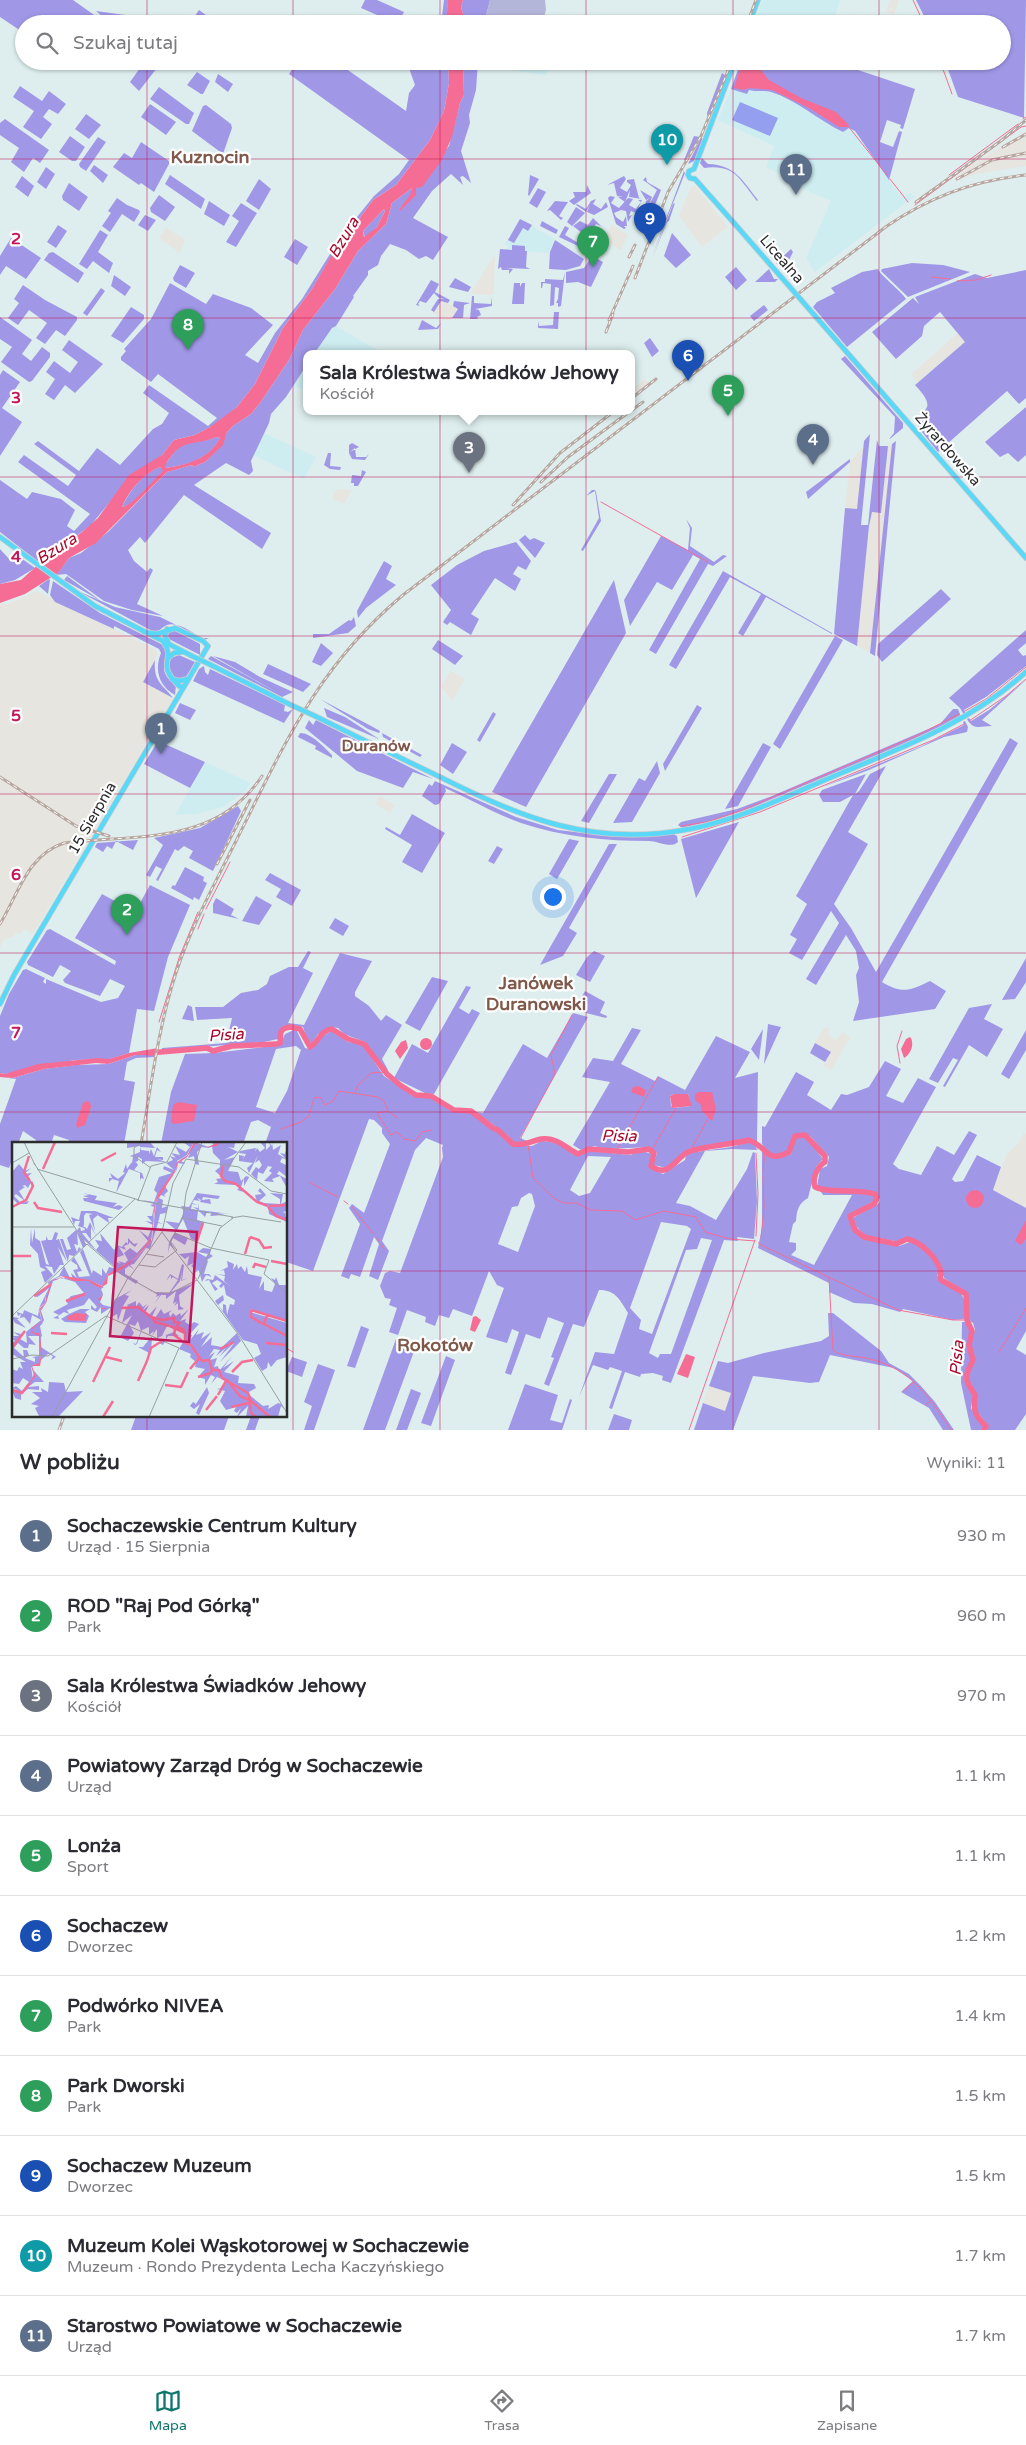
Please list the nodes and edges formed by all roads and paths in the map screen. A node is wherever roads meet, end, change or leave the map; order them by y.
1 (758, 0) edge
2 (752, 15) edge
3 (732, 70) edge
4 (694, 169) junction
5 (695, 179) junction
6 (850, 356) joint
7 (0, 537) edge
8 (1026, 558) edge
9 (168, 628) junction
10 (144, 632) junction
11 (158, 639) junction
12 (197, 639) junction
13 (171, 645) junction
14 (186, 652) junction
15 (203, 655) junction
16 (168, 658) junction
17 (1026, 672) edge
18 (188, 679) junction
19 (178, 683) junction
20 (183, 686) junction
21 (178, 696) junction
22 (0, 1004) edge

1 - 2 main road
3 - 4 main road
4 - 5 main road
4 - 5 main road
5 - 6 main road, Licealna, bridge
6 - 8 main road, Żyrardowska
7 - 10 main road
9 - 10 main road
9 - 12 main road
9 - 13 main road
10 - 11 main road
11 - 13 main road
11 - 16 main road
12 - 15 main road
12 - 15 main road, 15 Sierpnia
13 - 14 main road
14 - 16 main road
14 - 17 main road, bridge
15 - 18 main road, 15 Sierpnia
16 - 19 main road
18 - 19 main road
18 - 20 main road, 15 Sierpnia
19 - 20 main road
19 - 21 main road
20 - 21 main road, 15 Sierpnia
21 - 22 main road, 15 Sierpnia

